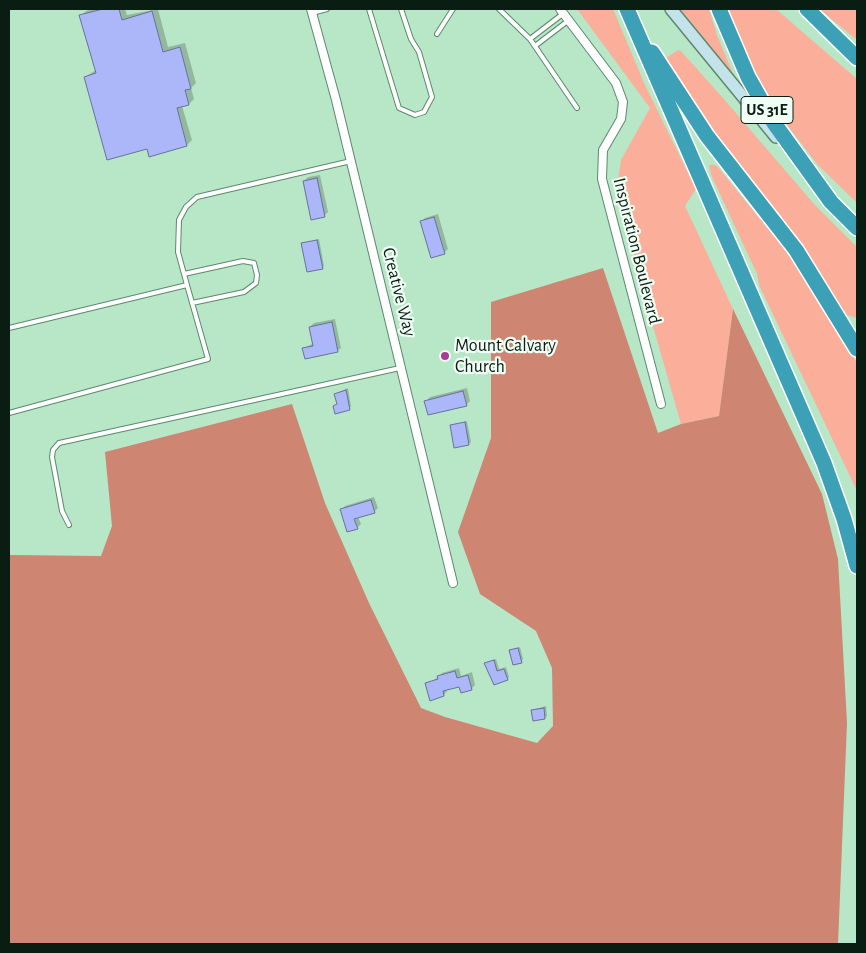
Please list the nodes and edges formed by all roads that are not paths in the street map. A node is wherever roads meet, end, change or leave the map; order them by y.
1 (327, 9) edge
2 (369, 9) edge
3 (401, 9) edge
4 (453, 9) edge
5 (499, 9) edge
6 (671, 9) edge
7 (719, 9) edge
8 (799, 9) edge
9 (807, 9) edge
10 (312, 11) edge
11 (565, 14) edge
12 (629, 15) edge
13 (437, 34) dead end
14 (834, 38) junction
15 (530, 39) junction
16 (535, 46) junction
17 (857, 58) edge
18 (577, 108) dead end
19 (351, 161) junction
20 (831, 202) junction
21 (857, 228) edge
22 (184, 274) junction
23 (187, 285) junction
24 (192, 302) junction
25 (9, 328) edge
26 (857, 349) edge
27 (402, 367) junction
28 (661, 404) dead end
29 (9, 413) edge
30 (69, 524) dead end
31 (857, 566) edge
32 (453, 583) dead end

1 - 10 lane
2 - 3 lane
4 - 13 lane
5 - 15 lane
6 - 20 main road
7 - 20 highway, US 31E
8 - 14 main road
9 - 14 highway
10 - 19 street, Creative Way
11 - 15 lane
11 - 16 lane
11 - 28 street, Inspiration Boulevard
12 - 26 highway
12 - 31 highway
14 - 17 highway
15 - 16 lane
16 - 18 lane
19 - 22 lane
19 - 27 street, Creative Way
20 - 21 highway, US 31E
22 - 23 lane
22 - 24 lane
23 - 24 lane
23 - 25 lane
24 - 29 lane
27 - 30 lane
27 - 32 street, Creative Way

